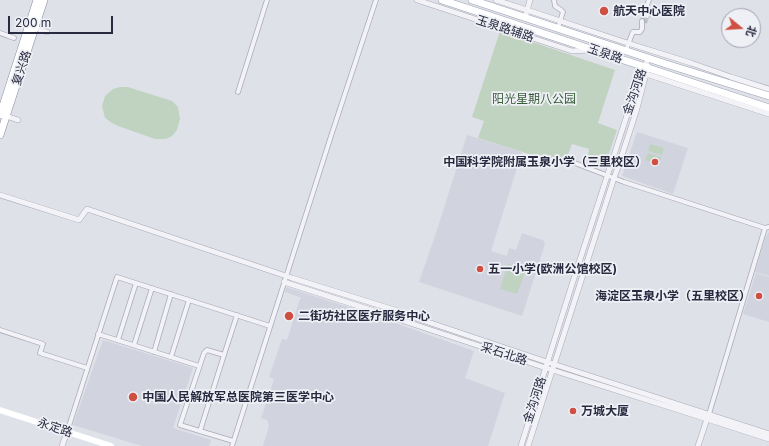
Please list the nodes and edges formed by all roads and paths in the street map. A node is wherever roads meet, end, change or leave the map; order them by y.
1 (37, 0) edge
2 (44, 0) edge
3 (267, 0) edge
4 (376, 0) edge
5 (417, 0) edge
6 (442, 0) edge
7 (472, 0) edge
8 (496, 0) edge
9 (530, 0) edge
10 (554, 0) edge
11 (649, 0) edge
12 (503, 4) edge
13 (527, 10) junction
14 (647, 16) tunnel mouth
15 (525, 18) junction
16 (561, 21) junction
17 (643, 24) tunnel mouth
18 (35, 28) junction
19 (558, 28) junction
20 (47, 32) dead end
21 (0, 33) edge
22 (14, 38) dead end
23 (627, 47) junction
24 (593, 50) junction
25 (640, 55) junction
26 (649, 58) junction
27 (631, 63) junction
28 (674, 66) junction
29 (646, 70) junction
30 (668, 75) junction
31 (747, 82) junction
32 (729, 84) junction
33 (769, 89) edge
34 (238, 92) dead end
35 (769, 96) edge
36 (767, 108) edge
37 (769, 114) edge
38 (3, 116) edge
39 (18, 120) dead end
40 (0, 135) edge
41 (567, 160) dead end
42 (607, 176) junction
43 (614, 178) junction
44 (0, 196) edge
45 (767, 227) edge
46 (286, 276) junction
47 (284, 282) junction
48 (136, 283) junction
49 (152, 288) junction
50 (171, 294) junction
51 (189, 300) junction
52 (238, 315) junction
53 (270, 326) junction
54 (0, 330) edge
55 (98, 334) junction
56 (118, 340) junction
57 (134, 346) junction
58 (154, 352) junction
59 (224, 355) junction
60 (171, 357) junction
61 (547, 362) junction
62 (199, 366) junction
63 (554, 367) junction
64 (87, 368) junction
65 (546, 368) junction
66 (0, 410) edge
67 (708, 416) junction
68 (200, 431) junction
69 (67, 432) junction
70 (769, 434) edge
71 (769, 439) edge
72 (232, 444) edge
73 (62, 446) edge
74 (110, 446) edge
75 (521, 446) edge
76 (528, 446) edge
77 (698, 446) edge

1 - 38 main road, 复兴路
2 - 18 main road, 复兴路
3 - 34 street
4 - 46 street
5 - 24 street, 玉泉路辅路
6 - 24 main road, 玉泉路
7 - 12 main road, 玉泉路
8 - 12 street
9 - 13 street
10 - 16 street
11 - 14 street
12 - 13 street
12 - 15 main road, 玉泉路
13 - 15 street
13 - 16 street
15 - 19 main road, 玉泉路
16 - 19 street
16 - 23 street
17 - 23 street
18 - 20 street
18 - 38 main road, 复兴路
19 - 23 main road, 玉泉路
21 - 22 street
23 - 25 main road, 玉泉路
23 - 31 street
24 - 27 main road, 玉泉路
25 - 26 main road, 玉泉路
25 - 27 main road
26 - 28 main road, 玉泉路
26 - 29 street, 金沟河路
27 - 29 main road, 玉泉路
28 - 30 main road
28 - 32 main road, 玉泉路
29 - 30 main road, 玉泉路
29 - 37 street
29 - 42 street, 金沟河路
29 - 43 street, 金沟河路
30 - 36 main road, 玉泉路
31 - 32 street
31 - 33 street
32 - 35 main road, 玉泉路
38 - 39 street
38 - 40 main road, 复兴路
41 - 42 street
42 - 43 street
42 - 61 street, 金沟河路
43 - 45 street
43 - 63 street, 金沟河路
44 - 46 street, 采石北路
45 - 67 street
46 - 47 street
46 - 61 street, 采石北路
47 - 53 street
47 - 65 street, 采石北路
48 - 49 street
48 - 55 street
48 - 56 street
49 - 50 street
49 - 57 street
50 - 51 street
50 - 58 street
51 - 52 street
51 - 60 street
52 - 53 street
52 - 59 street
53 - 72 street
54 - 64 street
55 - 56 street
55 - 64 street
56 - 57 street
57 - 58 street
58 - 60 street
59 - 62 street
59 - 68 street
60 - 62 street
61 - 63 street, 采石北路
61 - 65 street, 金沟河路
62 - 68 street
63 - 65 street, 采石北路
63 - 67 street, 采石北路
63 - 76 street, 金沟河路
64 - 69 street
65 - 75 street, 金沟河路
66 - 69 main road, 永定路
67 - 70 street, 采石北路
67 - 71 street, 采石北路
67 - 77 street
68 - 72 street
69 - 73 street
69 - 74 main road, 永定路

